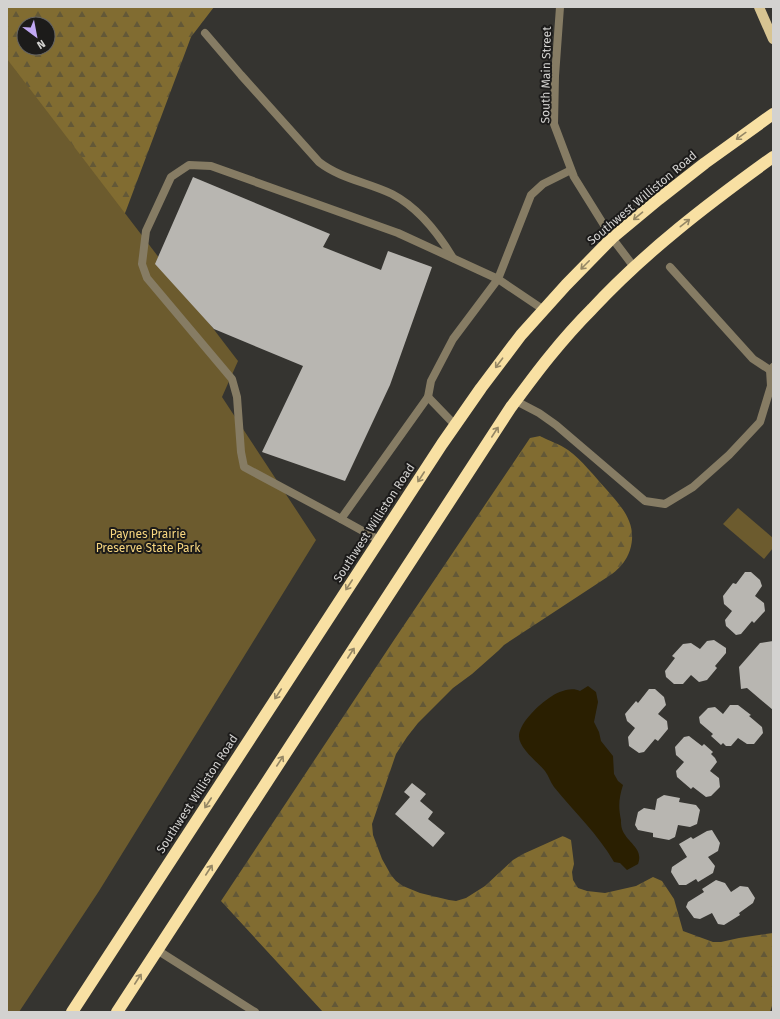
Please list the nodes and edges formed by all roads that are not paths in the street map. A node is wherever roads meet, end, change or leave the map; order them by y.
1 (560, 7) edge
2 (758, 7) edge
3 (205, 32) dead end
4 (773, 39) edge
5 (773, 114) edge
6 (773, 157) edge
7 (571, 170) junction
8 (612, 238) junction
9 (453, 258) junction
10 (634, 266) junction
11 (670, 266) dead end
12 (498, 279) junction
13 (544, 310) junction
14 (771, 368) edge
15 (428, 397) junction
16 (516, 401) junction
17 (455, 424) junction
18 (341, 519) junction
19 (379, 540) junction
20 (157, 950) junction
21 (72, 1012) edge
22 (117, 1012) edge
23 (255, 1012) edge

1 - 7 street, South Main Street
2 - 4 main road
3 - 9 street
5 -> 8 highway, Southwest Williston Road
10 -> 6 highway
7 - 8 street, South Main Street
7 - 12 street
8 - 10 street, South Main Street
8 -> 13 highway, Southwest Williston Road
9 - 12 street
9 - 18 street
10 - 16 highway
11 - 14 street
12 - 13 street
12 - 15 street
13 -> 17 highway, Southwest Williston Road
14 - 16 street
15 - 17 street
15 - 18 street
20 -> 16 highway
17 -> 19 highway, Southwest Williston Road
18 - 19 street
19 -> 21 highway, Southwest Williston Road
22 -> 20 highway
20 - 23 street

